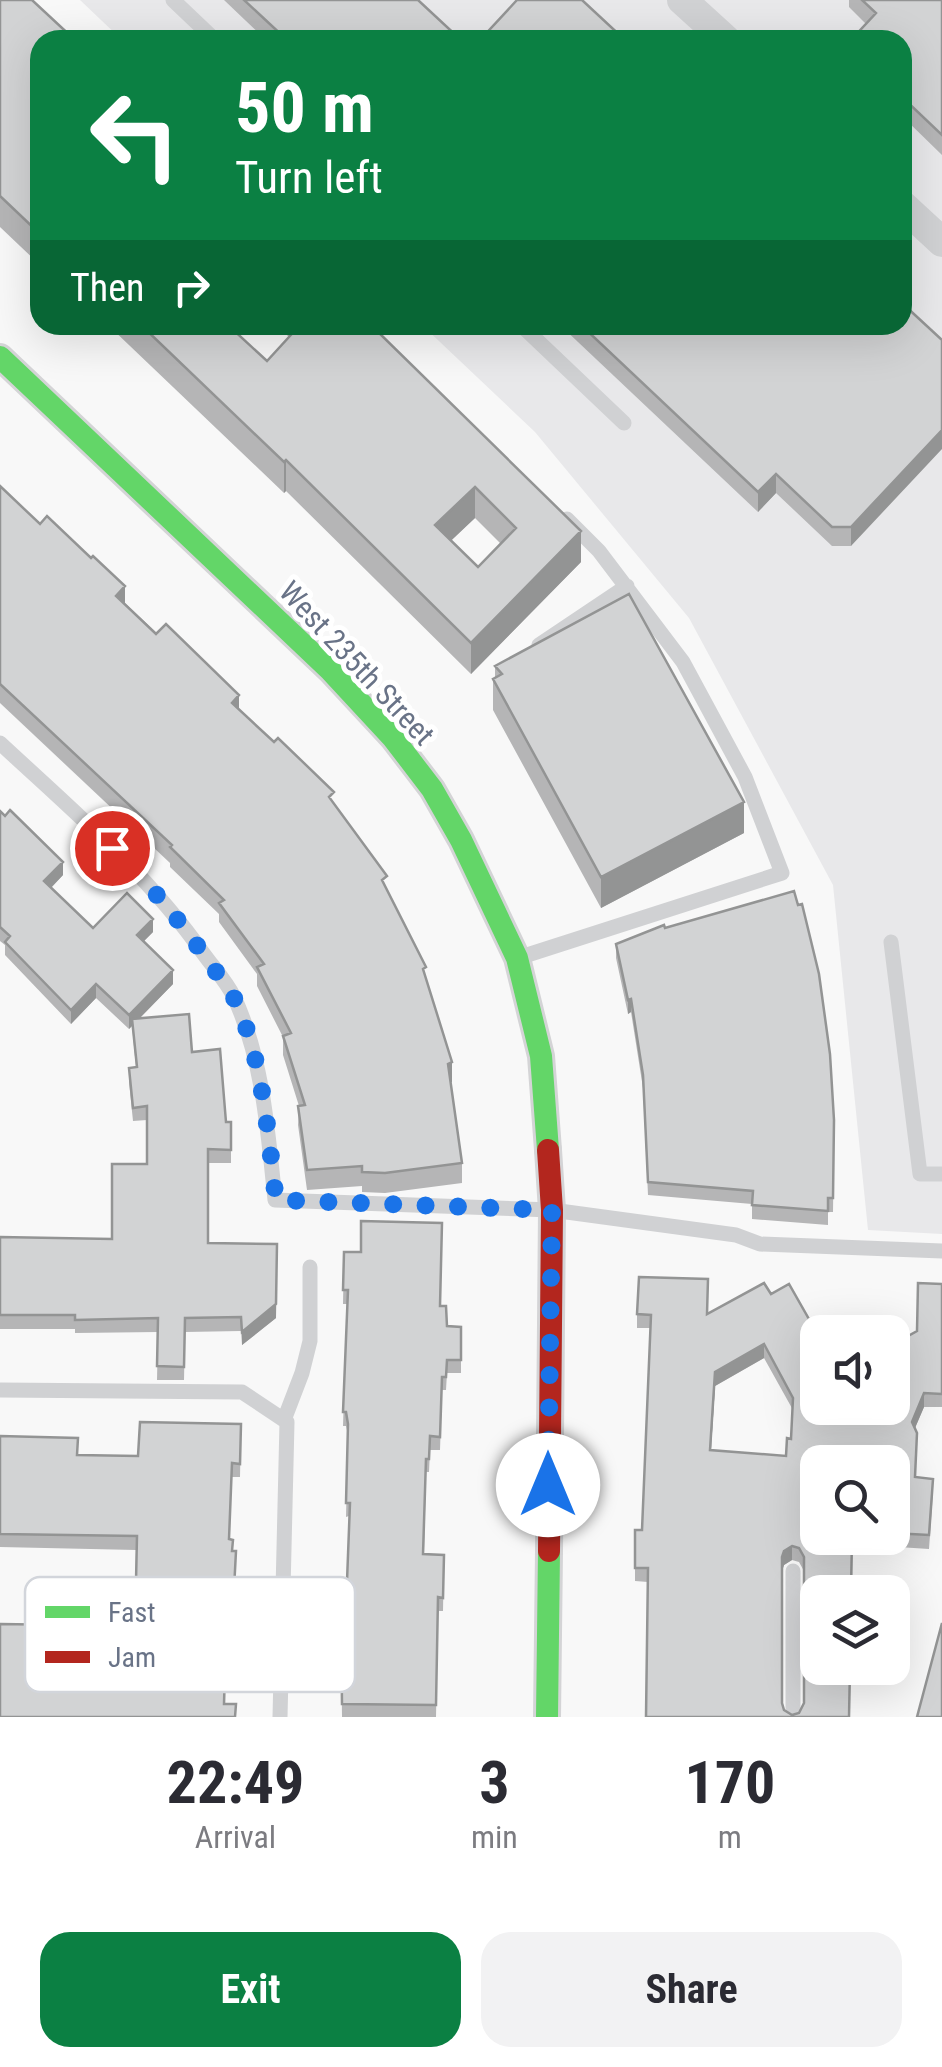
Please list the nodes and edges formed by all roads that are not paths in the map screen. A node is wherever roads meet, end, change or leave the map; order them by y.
1 (173, 0) edge
2 (682, 0) edge
3 (204, 30) edge
4 (715, 30) edge
5 (912, 214) edge
6 (942, 242) edge
7 (532, 335) edge
8 (0, 357) edge
9 (624, 422) dead end
10 (557, 510) edge
11 (627, 586) junction
12 (529, 651) edge
13 (0, 743) edge
14 (891, 942) dead end
15 (517, 958) junction
16 (942, 1174) edge
17 (552, 1210) junction
18 (942, 1252) edge
19 (310, 1266) dead end
20 (0, 1390) edge
21 (284, 1420) junction
22 (793, 1571) dead end
23 (283, 1577) edge
24 (281, 1692) edge
25 (280, 1717) edge
26 (547, 1717) edge
27 (793, 1717) edge

1 - 3 lane
2 - 4 street
5 - 6 street
7 - 9 lane
8 - 15 street, West 235th Street
10 - 11 lane
11 - 12 lane
11 - 15 lane
13 - 17 lane
14 - 16 lane
15 - 17 street, West 235th Street
17 - 18 lane
17 - 26 street, West 235th Street
19 - 21 lane
20 - 21 lane
21 - 23 lane
22 - 27 lane
24 - 25 lane

